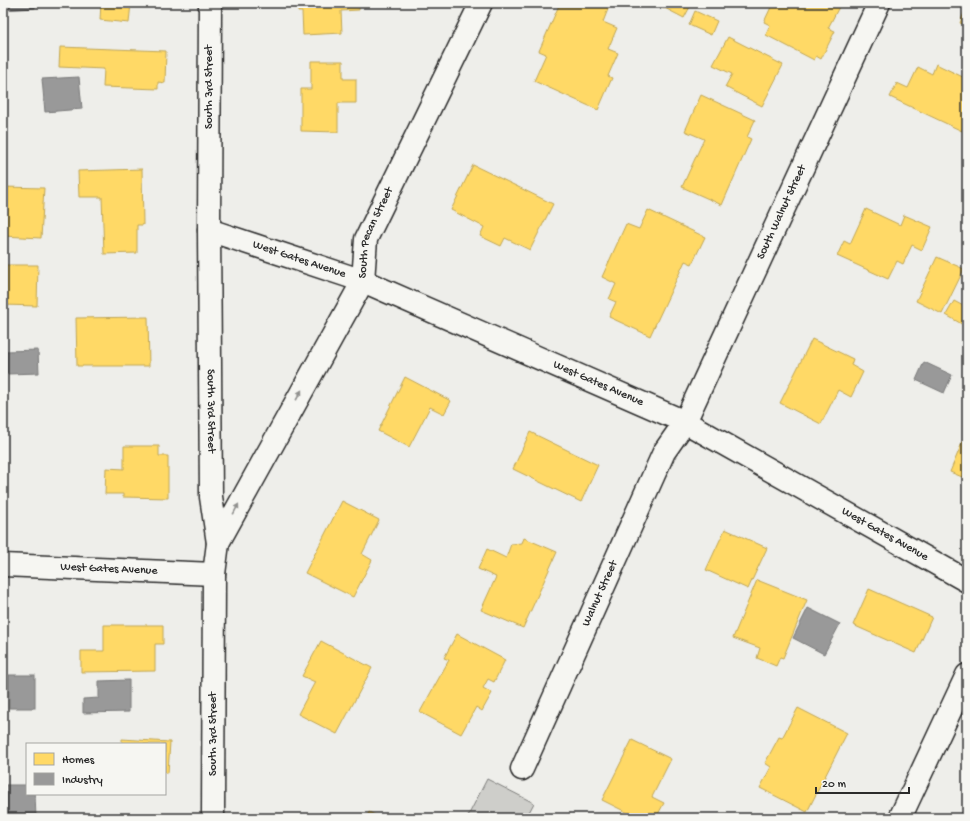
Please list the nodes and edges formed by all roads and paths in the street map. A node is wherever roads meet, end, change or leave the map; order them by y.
1 (210, 3) edge
2 (481, 3) edge
3 (879, 3) edge
4 (209, 230) junction
5 (363, 281) junction
6 (685, 422) junction
7 (218, 543) junction
8 (3, 564) edge
9 (214, 574) junction
10 (967, 581) edge
11 (967, 675) edge
12 (522, 769) dead end
13 (213, 818) edge
14 (900, 818) edge

1 - 4 street, South 3rd Street
2 - 5 street, South Pecan Street
3 - 6 street, South Walnut Street
4 - 5 street, West Gates Avenue
4 - 7 street, South 3rd Street
5 - 6 street, West Gates Avenue
7 -> 5 street, South Pecan Street
6 - 10 street, West Gates Avenue
6 - 12 street, Walnut Street
7 - 9 street, South 3rd Street
8 - 9 street, West Gates Avenue
9 - 13 street, South 3rd Street
11 - 14 street

